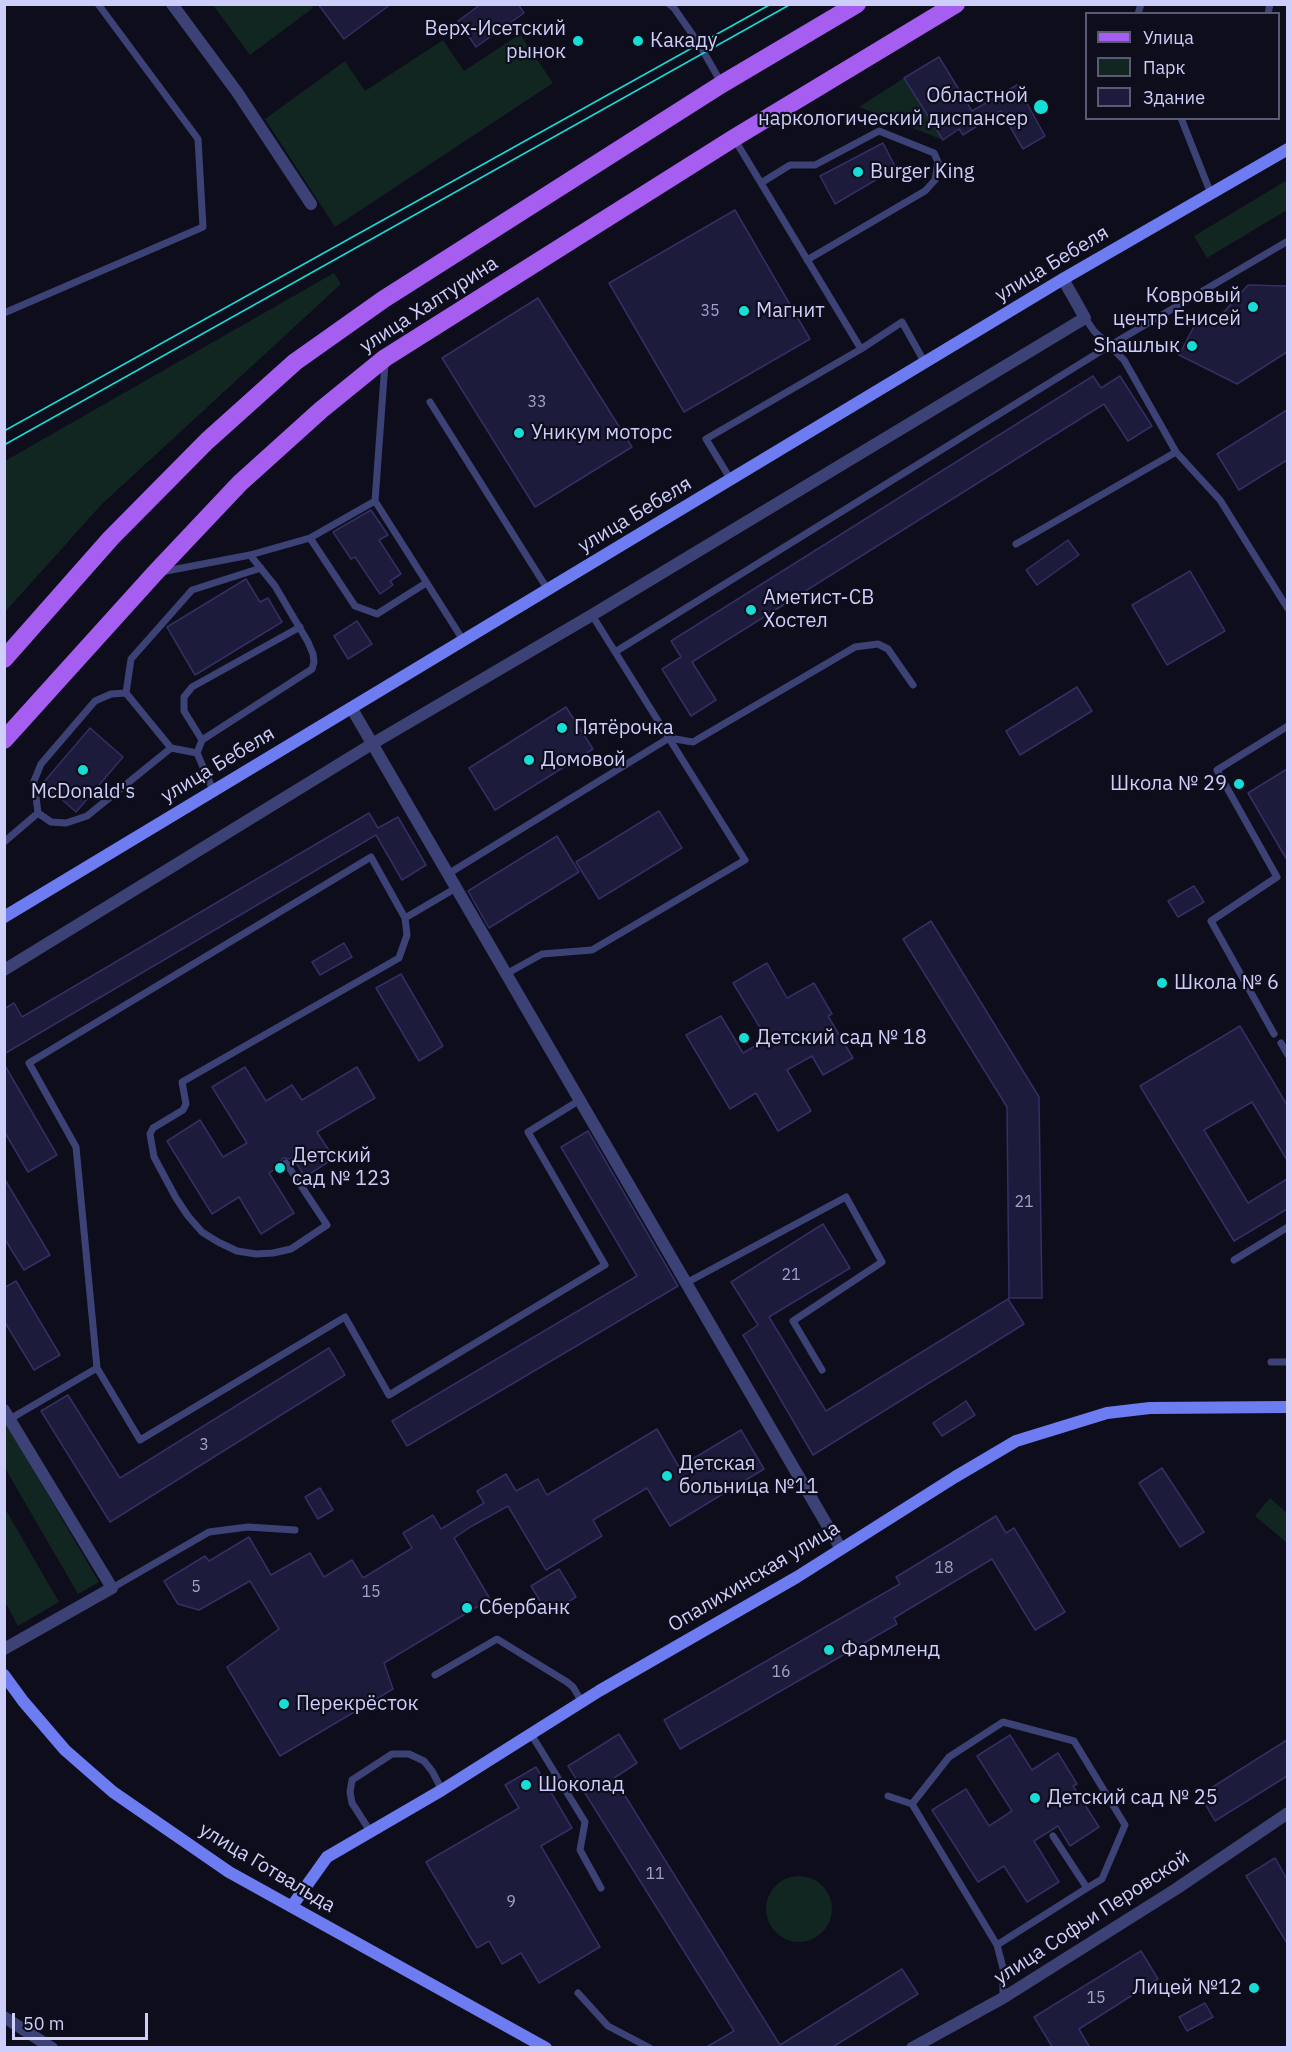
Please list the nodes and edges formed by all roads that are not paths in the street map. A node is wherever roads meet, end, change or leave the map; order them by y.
1 (99, 4) edge
2 (172, 4) edge
3 (857, 4) edge
4 (956, 4) edge
5 (672, 6) edge
6 (722, 84) junction
7 (1181, 120) edge
8 (734, 138) junction
9 (1287, 149) edge
10 (761, 183) junction
11 (1211, 194) junction
12 (311, 204) dead end
13 (1287, 241) edge
14 (807, 260) junction
15 (1063, 279) junction
16 (4, 313) edge
17 (1085, 318) junction
18 (1109, 346) junction
19 (861, 349) junction
20 (385, 358) junction
21 (925, 363) junction
22 (430, 402) dead end
23 (1176, 452) junction
24 (731, 480) junction
25 (375, 501) junction
26 (310, 538) junction
27 (1016, 544) dead end
28 (250, 555) junction
29 (261, 568) junction
30 (155, 573) junction
31 (426, 583) junction
32 (548, 590) junction
33 (1287, 609) edge
34 (592, 615) junction
35 (300, 627) junction
36 (463, 640) junction
37 (615, 652) junction
38 (4, 659) edge
39 (913, 686) dead end
40 (126, 693) junction
41 (352, 709) junction
42 (1287, 726) edge
43 (669, 738) junction
44 (4, 740) edge
45 (202, 740) junction
46 (372, 744) junction
47 (171, 748) junction
48 (197, 753) junction
49 (213, 790) junction
50 (38, 813) junction
51 (4, 842) edge
52 (448, 874) junction
53 (456, 888) junction
54 (4, 917) edge
55 (405, 918) junction
56 (4, 970) edge
57 (506, 974) junction
58 (1274, 1034) dead end
59 (1281, 1043) dead end
60 (1287, 1055) edge
61 (580, 1100) junction
62 (286, 1163) dead end
63 (1287, 1227) edge
64 (1234, 1260) dead end
65 (686, 1283) junction
66 (1271, 1362) dead end
67 (1287, 1362) edge
68 (97, 1368) junction
69 (822, 1370) dead end
70 (1287, 1407) edge
71 (7, 1414) edge
72 (295, 1530) dead end
73 (841, 1549) junction
74 (112, 1588) junction
75 (4, 1649) edge
76 (4, 1675) edge
77 (435, 1675) dead end
78 (582, 1702) junction
79 (531, 1734) junction
80 (442, 1790) junction
81 (888, 1796) dead end
82 (912, 1804) junction
83 (1287, 1813) edge
84 (370, 1831) junction
85 (1053, 1836) dead end
86 (601, 1888) dead end
87 (1087, 1888) junction
88 (292, 1906) junction
89 (997, 1945) junction
90 (578, 1994) dead end
91 (1003, 1998) junction
92 (4, 2018) edge
93 (52, 2048) edge
94 (546, 2048) edge
95 (650, 2048) edge
96 (912, 2048) edge

1 - 16 lane
2 - 12 street
3 - 6 main road, улица Халтурина
4 - 8 main road, улица Халтурина
5 - 6 lane
6 - 38 main road, улица Халтурина
7 - 11 lane
8 - 10 lane
8 - 20 main road, улица Халтурина
9 - 11 main road, улица Бебеля
10 - 14 lane
10 - 14 lane
11 - 15 main road, улица Бебеля
13 - 18 lane
14 - 19 lane
15 - 17 street
15 - 21 main road, улица Бебеля
17 - 18 lane
17 - 34 street
18 - 23 lane
18 - 37 lane
19 - 21 lane
19 - 24 lane
20 - 25 lane
20 - 30 main road, улица Халтурина
21 - 24 main road, улица Бебеля
22 - 32 lane
23 - 27 lane
23 - 33 lane
24 - 32 main road, улица Бебеля
25 - 26 lane
25 - 31 lane
26 - 28 lane
26 - 31 lane
28 - 29 lane
28 - 30 lane
29 - 35 lane
29 - 40 lane
30 - 44 main road, улица Халтурина
31 - 36 lane
32 - 36 main road, улица Бебеля
34 - 37 lane
34 - 46 street
35 - 45 lane
35 - 45 lane
36 - 41 main road, улица Бебеля
37 - 43 lane
39 - 43 lane
40 - 47 lane
40 - 50 lane
41 - 46 street
41 - 49 main road, улица Бебеля
42 - 58 lane
43 - 52 lane
43 - 57 lane
45 - 48 lane
46 - 52 street
46 - 56 street
47 - 48 lane
47 - 50 lane
48 - 49 lane
49 - 54 main road, улица Бебеля
50 - 51 lane
52 - 53 street
53 - 55 lane
53 - 57 street
55 - 62 lane
55 - 68 lane
57 - 61 street
59 - 60 lane
61 - 65 street
61 - 68 lane
63 - 64 lane
65 - 69 lane
65 - 73 street
66 - 67 lane
68 - 71 lane
70 - 73 main road, Опалихинская улица
71 - 74 street
72 - 74 lane
73 - 78 main road, Опалихинская улица
74 - 75 street
76 - 88 main road, улица Готвальда
77 - 78 lane
78 - 79 main road, Опалихинская улица
79 - 80 main road, Опалихинская улица
79 - 86 lane
80 - 84 main road, Опалихинская улица
80 - 84 lane
81 - 82 lane
82 - 87 lane
82 - 89 lane
83 - 91 street, улица Софьи Перовской
84 - 88 main road, Опалихинская улица
85 - 87 lane
87 - 89 lane
88 - 94 main road, улица Готвальда
89 - 91 lane
90 - 95 lane
91 - 96 street, улица Софьи Перовской
92 - 93 street

